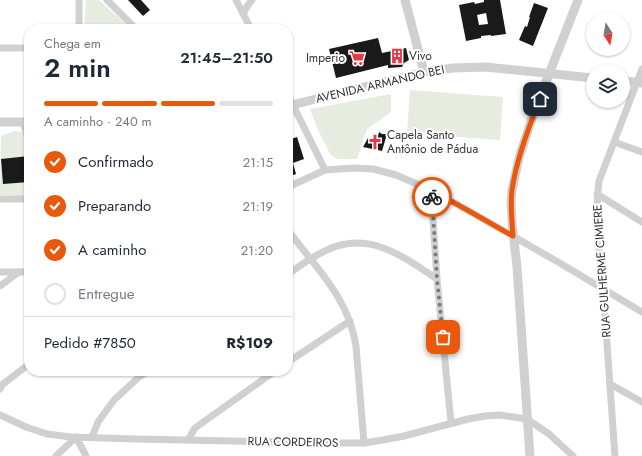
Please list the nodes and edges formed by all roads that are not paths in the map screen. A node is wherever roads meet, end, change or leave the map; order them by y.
1 (79, 0) edge
2 (107, 0) edge
3 (236, 0) edge
4 (252, 0) edge
5 (405, 0) edge
6 (578, 0) edge
7 (243, 14) junction
8 (79, 24) edge
9 (131, 24) edge
10 (248, 24) edge
11 (0, 48) edge
12 (24, 48) edge
13 (642, 69) edge
14 (424, 72) junction
15 (549, 74) junction
16 (586, 77) edge
17 (639, 83) edge
18 (293, 105) edge
19 (293, 109) edge
20 (0, 122) edge
21 (24, 122) edge
22 (614, 142) junction
23 (642, 152) edge
24 (325, 170) junction
25 (293, 185) edge
26 (431, 190) junction
27 (597, 194) junction
28 (0, 199) edge
29 (24, 199) edge
30 (642, 222) edge
31 (293, 236) edge
32 (513, 236) junction
33 (311, 258) junction
34 (293, 271) edge
35 (0, 272) edge
36 (19, 272) junction
37 (24, 272) edge
38 (437, 279) junction
39 (0, 286) edge
40 (603, 288) junction
41 (642, 312) edge
42 (350, 321) junction
43 (293, 359) edge
44 (24, 368) edge
45 (141, 376) edge
46 (268, 376) edge
47 (610, 384) junction
48 (0, 388) edge
49 (642, 402) edge
50 (0, 415) edge
51 (527, 419) junction
52 (451, 423) junction
53 (76, 437) junction
54 (92, 437) junction
55 (188, 440) junction
56 (364, 443) junction
57 (56, 456) edge
58 (86, 456) edge
59 (530, 456) edge
60 (574, 456) edge
61 (615, 456) edge

1 - 8 street
2 - 9 street
3 - 7 street
4 - 7 street
5 - 14 street
6 - 15 street
7 - 10 street
11 - 12 street
13 - 17 street, RUA GULHERME CIMIERE
14 - 15 street, AVENIDA ARMANDO BEI
14 - 18 street, AVENIDA ARMANDO BEI
15 - 16 street, AVENIDA ARMANDO BEI
15 - 32 street
17 - 22 street, RUA GULHERME CIMIERE
19 - 24 street
20 - 21 street
22 - 23 street
22 - 27 street, RUA GULHERME CIMIERE
24 - 25 street
24 - 26 street
26 - 32 street
26 - 38 street
27 - 30 street
27 - 40 street, RUA GULHERME CIMIERE
28 - 29 street
31 - 33 street
32 - 40 street
32 - 51 street
33 - 34 street
33 - 38 street
33 - 42 street
35 - 36 street
36 - 37 street
36 - 39 street
38 - 52 street
40 - 41 street
40 - 47 street, RUA GULHERME CIMIERE
42 - 43 street
42 - 56 street
44 - 48 street
45 - 54 street
46 - 55 street
47 - 49 street
47 - 61 street, RUA GULHERME CIMIERE
50 - 53 street, RUA CORDEIROS
51 - 52 street, RUA CORDEIROS
51 - 59 street
51 - 60 street, RUA CORDEIROS
52 - 56 street, RUA CORDEIROS
53 - 54 street, RUA CORDEIROS
53 - 57 street
53 - 58 street
54 - 55 street, RUA CORDEIROS
55 - 56 street, RUA CORDEIROS

